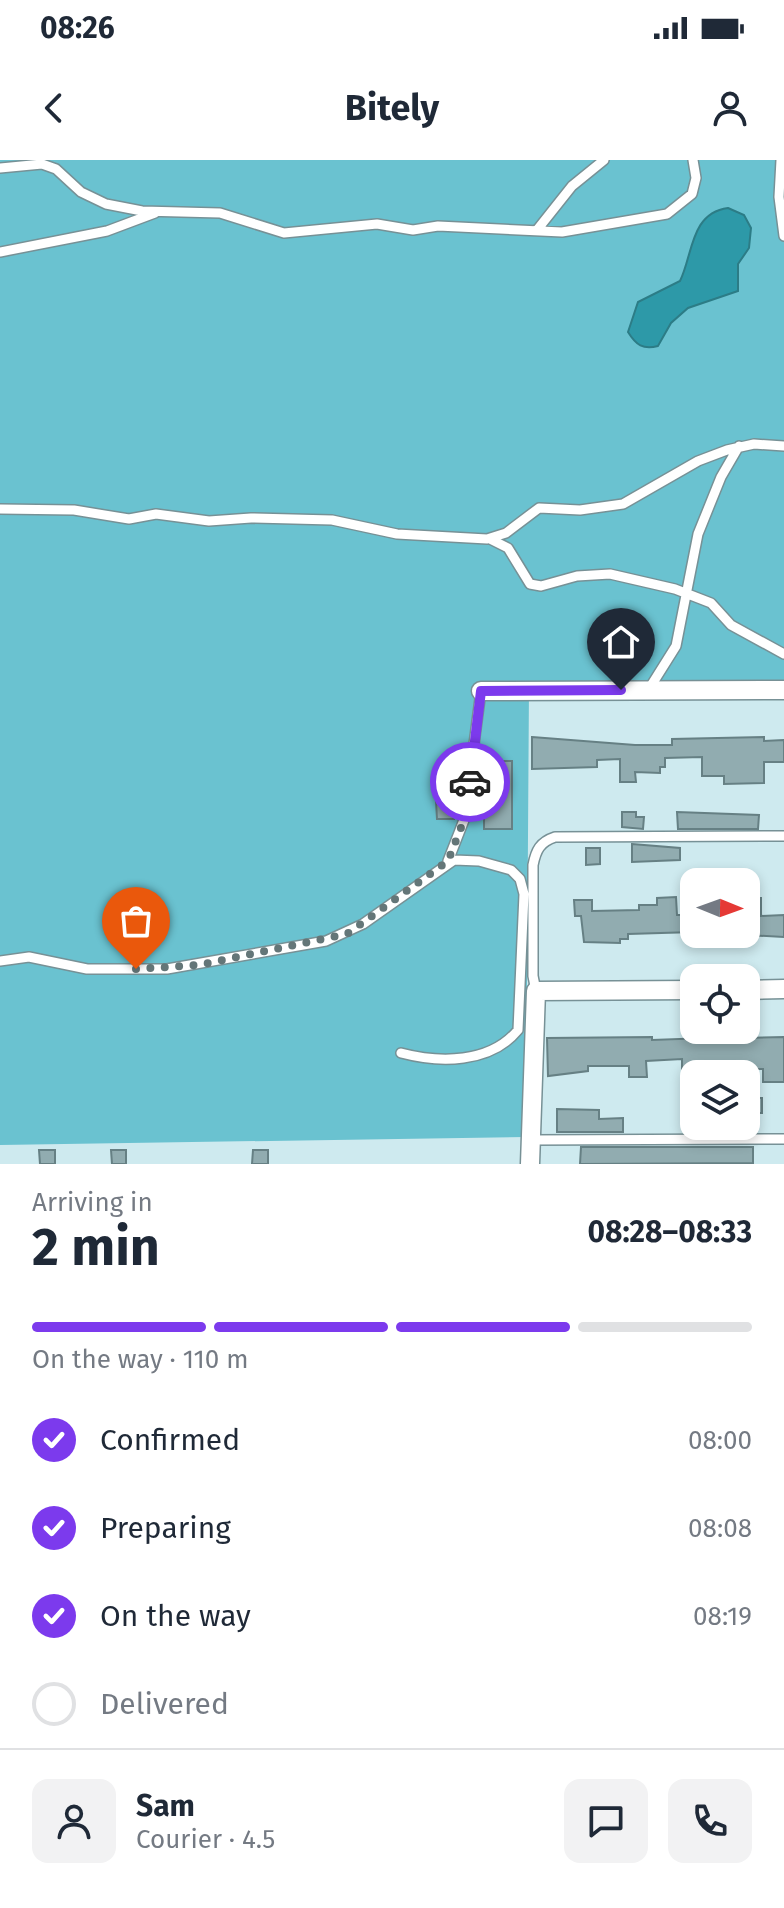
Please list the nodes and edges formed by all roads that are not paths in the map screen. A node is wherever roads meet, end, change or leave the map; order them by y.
1 (604, 160) edge
2 (693, 160) edge
3 (781, 160) edge
4 (0, 168) edge
5 (157, 212) junction
6 (537, 230) junction
7 (784, 236) edge
8 (0, 252) edge
9 (739, 446) junction
10 (784, 446) edge
11 (0, 509) edge
12 (487, 539) junction
13 (684, 592) junction
14 (784, 654) edge
15 (649, 689) junction
16 (784, 690) edge
17 (481, 691) joint
18 (784, 836) edge
19 (448, 861) junction
20 (0, 961) edge
21 (784, 989) edge
22 (680, 990) edge
23 (760, 990) edge
24 (536, 991) junction
25 (401, 1053) dead end
26 (784, 1139) edge
27 (531, 1140) junction
28 (530, 1164) edge

1 - 6 lane
2 - 6 lane
3 - 7 lane
4 - 5 lane
5 - 6 lane
5 - 8 lane
9 - 10 lane
9 - 12 lane
9 - 13 lane
11 - 12 lane
12 - 13 lane
13 - 14 lane
13 - 15 lane
15 - 16 street
15 - 17 street
17 - 19 lane
18 - 24 lane
19 - 20 lane
19 - 25 lane
21 - 23 street
22 - 24 street
24 - 27 street
26 - 27 lane
27 - 28 street

